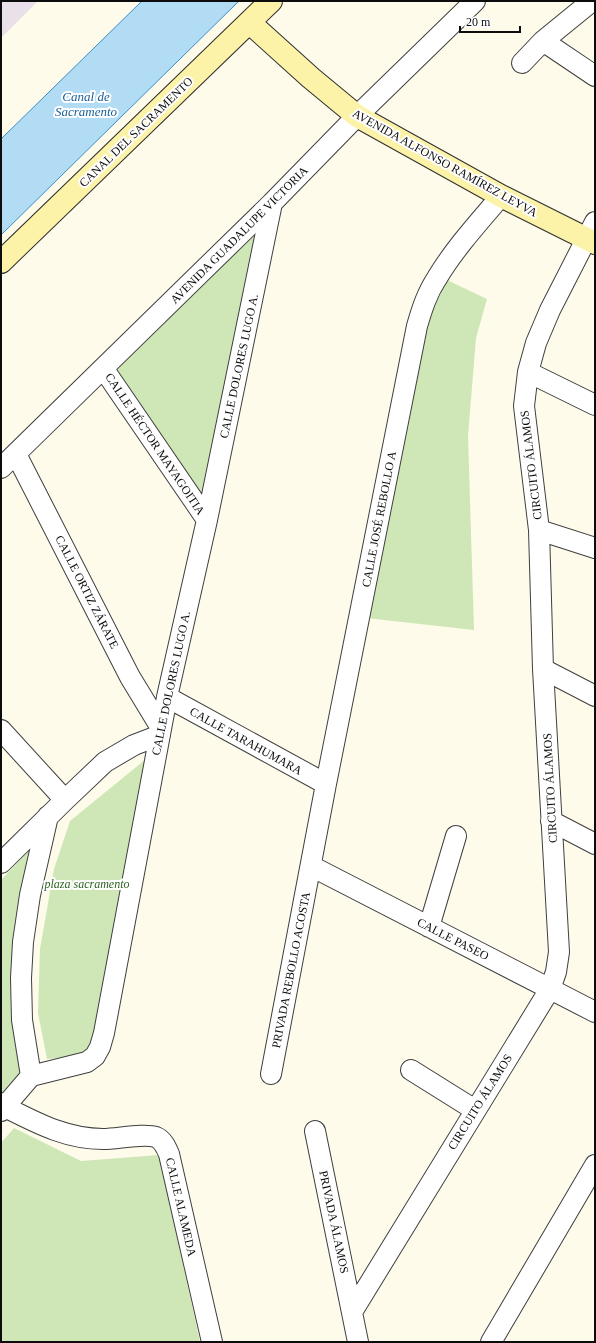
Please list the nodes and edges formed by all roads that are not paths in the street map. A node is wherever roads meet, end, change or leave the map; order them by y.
1 (271, 1) edge
2 (475, 1) edge
3 (592, 1) edge
4 (250, 22) junction
5 (543, 42) junction
6 (522, 63) dead end
7 (595, 76) edge
8 (356, 116) junction
9 (502, 196) junction
10 (272, 203) junction
11 (592, 235) edge
12 (1, 262) edge
13 (103, 368) junction
14 (528, 372) junction
15 (595, 405) edge
16 (16, 454) junction
17 (1, 468) edge
18 (207, 520) junction
19 (539, 530) junction
20 (595, 548) edge
21 (543, 668) junction
22 (595, 696) edge
23 (167, 697) junction
24 (1, 730) edge
25 (161, 732) junction
26 (326, 784) junction
27 (65, 800) junction
28 (48, 816) junction
29 (551, 821) junction
30 (456, 836) dead end
31 (595, 844) edge
32 (1, 862) edge
33 (311, 866) junction
34 (429, 927) junction
35 (550, 989) junction
36 (595, 1012) edge
37 (411, 1070) dead end
38 (271, 1074) dead end
39 (31, 1076) junction
40 (2, 1107) edge
41 (475, 1110) junction
42 (315, 1131) dead end
43 (595, 1165) edge
44 (352, 1312) junction
45 (212, 1342) edge
46 (358, 1342) edge
47 (491, 1342) edge

1 - 4 street, CANAL DEL SACRAMENTO
2 - 8 street, AVENIDA GUADALUPE VICTORIA
3 - 5 street
4 - 8 street, AVENIDA ALFONSO RAMÍREZ LEYVA
4 - 12 street, CANAL DEL SACRAMENTO
5 - 6 street
5 - 7 street
8 - 9 street, AVENIDA ALFONSO RAMÍREZ LEYVA
8 - 10 street, AVENIDA GUADALUPE VICTORIA
9 - 11 street, AVENIDA ALFONSO RAMÍREZ LEYVA
9 - 26 street, CALLE JOSÉ REBOLLO A
10 - 13 street, AVENIDA GUADALUPE VICTORIA
10 - 18 street, CALLE DOLORES LUGO A.
11 - 14 street, CIRCUITO ÁLAMOS
13 - 16 street, AVENIDA GUADALUPE VICTORIA
13 - 18 street, CALLE HÉCTOR MAYAGOITIA
14 - 15 street
14 - 19 street, CIRCUITO ÁLAMOS
16 - 17 street, AVENIDA GUADALUPE VICTORIA
16 - 25 street, CALLE ORTIZ ZÁRATE
18 - 23 street, CALLE DOLORES LUGO A.
19 - 20 street
19 - 21 street, CIRCUITO ÁLAMOS
21 - 22 street
21 - 29 street, CIRCUITO ÁLAMOS
23 - 25 street, CALLE DOLORES LUGO A.
23 - 26 street, CALLE TARAHUMARA
24 - 27 street
25 - 27 street
25 - 39 street, CALLE DOLORES LUGO A.
26 - 33 street, CALLE JOSÉ REBOLLO A
27 - 28 street
28 - 32 street
28 - 39 street
29 - 31 street
29 - 35 street, CIRCUITO ÁLAMOS
30 - 34 street
33 - 34 street, CALLE PASEO
33 - 38 street, PRIVADA REBOLLO ACOSTA
34 - 35 street, CALLE PASEO
35 - 36 street, CALLE PASEO
35 - 41 street, CIRCUITO ÁLAMOS
37 - 41 street
39 - 40 street
40 - 45 street, CALLE ALAMEDA
41 - 44 street, CIRCUITO ÁLAMOS
42 - 44 street, PRIVADA ÁLAMOS
43 - 47 street
44 - 46 street, PRIVADA ÁLAMOS

